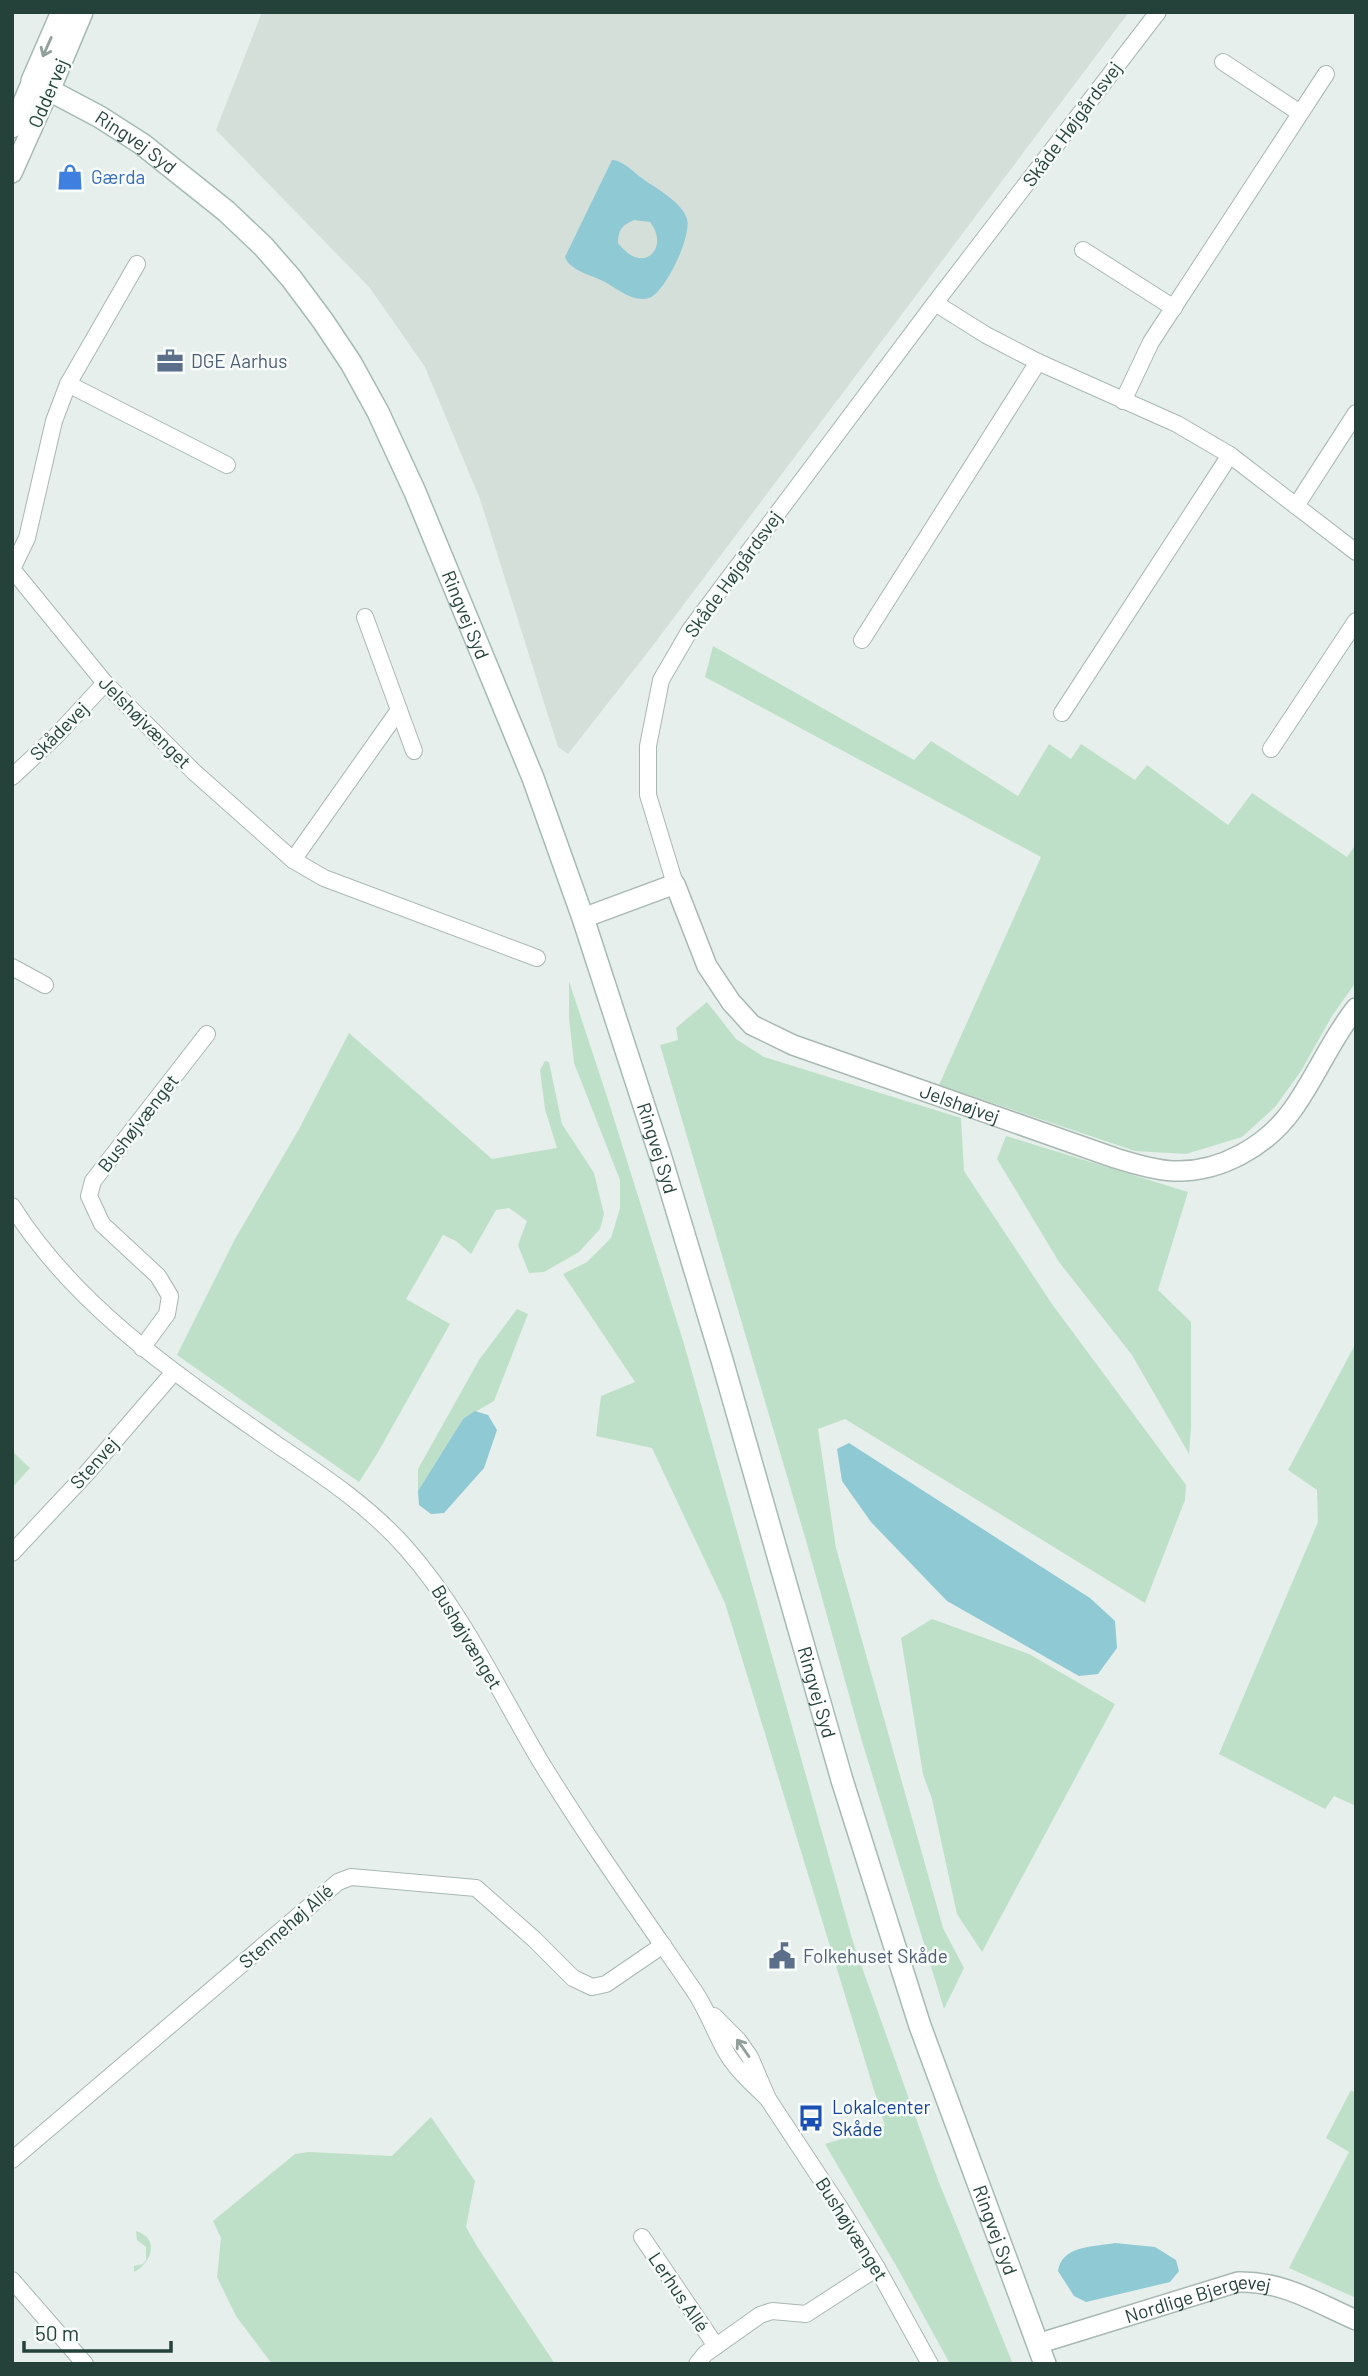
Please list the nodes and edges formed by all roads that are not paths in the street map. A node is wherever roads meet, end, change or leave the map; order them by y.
1 (62, 12) edge
2 (82, 12) edge
3 (1158, 12) edge
4 (1223, 62) dead end
5 (1326, 74) dead end
6 (41, 85) junction
7 (1300, 113) junction
8 (12, 128) edge
9 (12, 173) edge
10 (1083, 250) dead end
11 (137, 264) dead end
12 (936, 303) junction
13 (1174, 307) junction
14 (1038, 362) junction
15 (68, 384) junction
16 (1123, 401) junction
17 (1356, 413) edge
18 (1230, 455) junction
19 (227, 465) dead end
20 (1296, 506) junction
21 (1356, 551) edge
22 (12, 569) edge
23 (365, 617) dead end
24 (1356, 621) edge
25 (862, 640) dead end
26 (105, 683) junction
27 (399, 710) junction
28 (1062, 713) dead end
29 (1271, 749) dead end
30 (414, 751) dead end
31 (12, 777) edge
32 (293, 860) junction
33 (675, 884) junction
34 (583, 918) junction
35 (537, 958) dead end
36 (12, 967) edge
37 (44, 985) dead end
38 (1356, 1008) edge
39 (207, 1034) dead end
40 (12, 1206) edge
41 (142, 1348) junction
42 (174, 1372) junction
43 (12, 1553) edge
44 (663, 1945) junction
45 (12, 2160) edge
46 (642, 2237) dead end
47 (877, 2268) junction
48 (12, 2280) edge
49 (1356, 2320) edge
50 (716, 2346) junction
51 (1041, 2354) edge
52 (85, 2364) edge
53 (697, 2364) edge
54 (930, 2364) edge

1 -> 6 main road, Oddervej
2 - 6 main road, Oddervej
3 - 12 street, Skåde Højgårdsvej
4 - 7 street
5 - 7 street
6 - 8 street, Oddervej
6 - 9 street, Oddervej
6 - 34 main road, Ringvej Syd
7 - 13 street
10 - 13 street
11 - 15 street, Jelshøjvænget
12 - 14 street
12 - 33 street, Skåde Højgårdsvej
13 - 16 street
14 - 16 street
14 - 25 street
15 - 19 street
15 - 22 street, Jelshøjvænget
16 - 18 street
17 - 20 street
18 - 20 street
18 - 28 street
20 - 21 street
22 - 26 street, Jelshøjvænget
23 - 27 street
24 - 29 street
26 - 31 street, Skådevej
26 - 32 street, Jelshøjvænget
27 - 30 street
27 - 32 street
32 - 35 street, Jelshøjvænget
33 - 34 street
33 - 38 street, Jelshøjvej
34 - 51 main road, Ringvej Syd
36 - 37 street
39 - 41 street, Bushøjvænget
40 - 41 street, Bushøjvænget
41 - 42 street, Bushøjvænget
42 - 43 street, Stenvej
42 - 44 street, Bushøjvænget
44 - 45 street, Stennehøj Allé
44 - 47 street, Bushøjvænget
46 - 50 street, Lerhus Allé
47 - 50 street, Lerhus Allé
47 - 54 street, Bushøjvænget
48 - 52 street
49 - 51 street, Nordlige Bjergevej
50 - 53 street, Lerhus Allé

